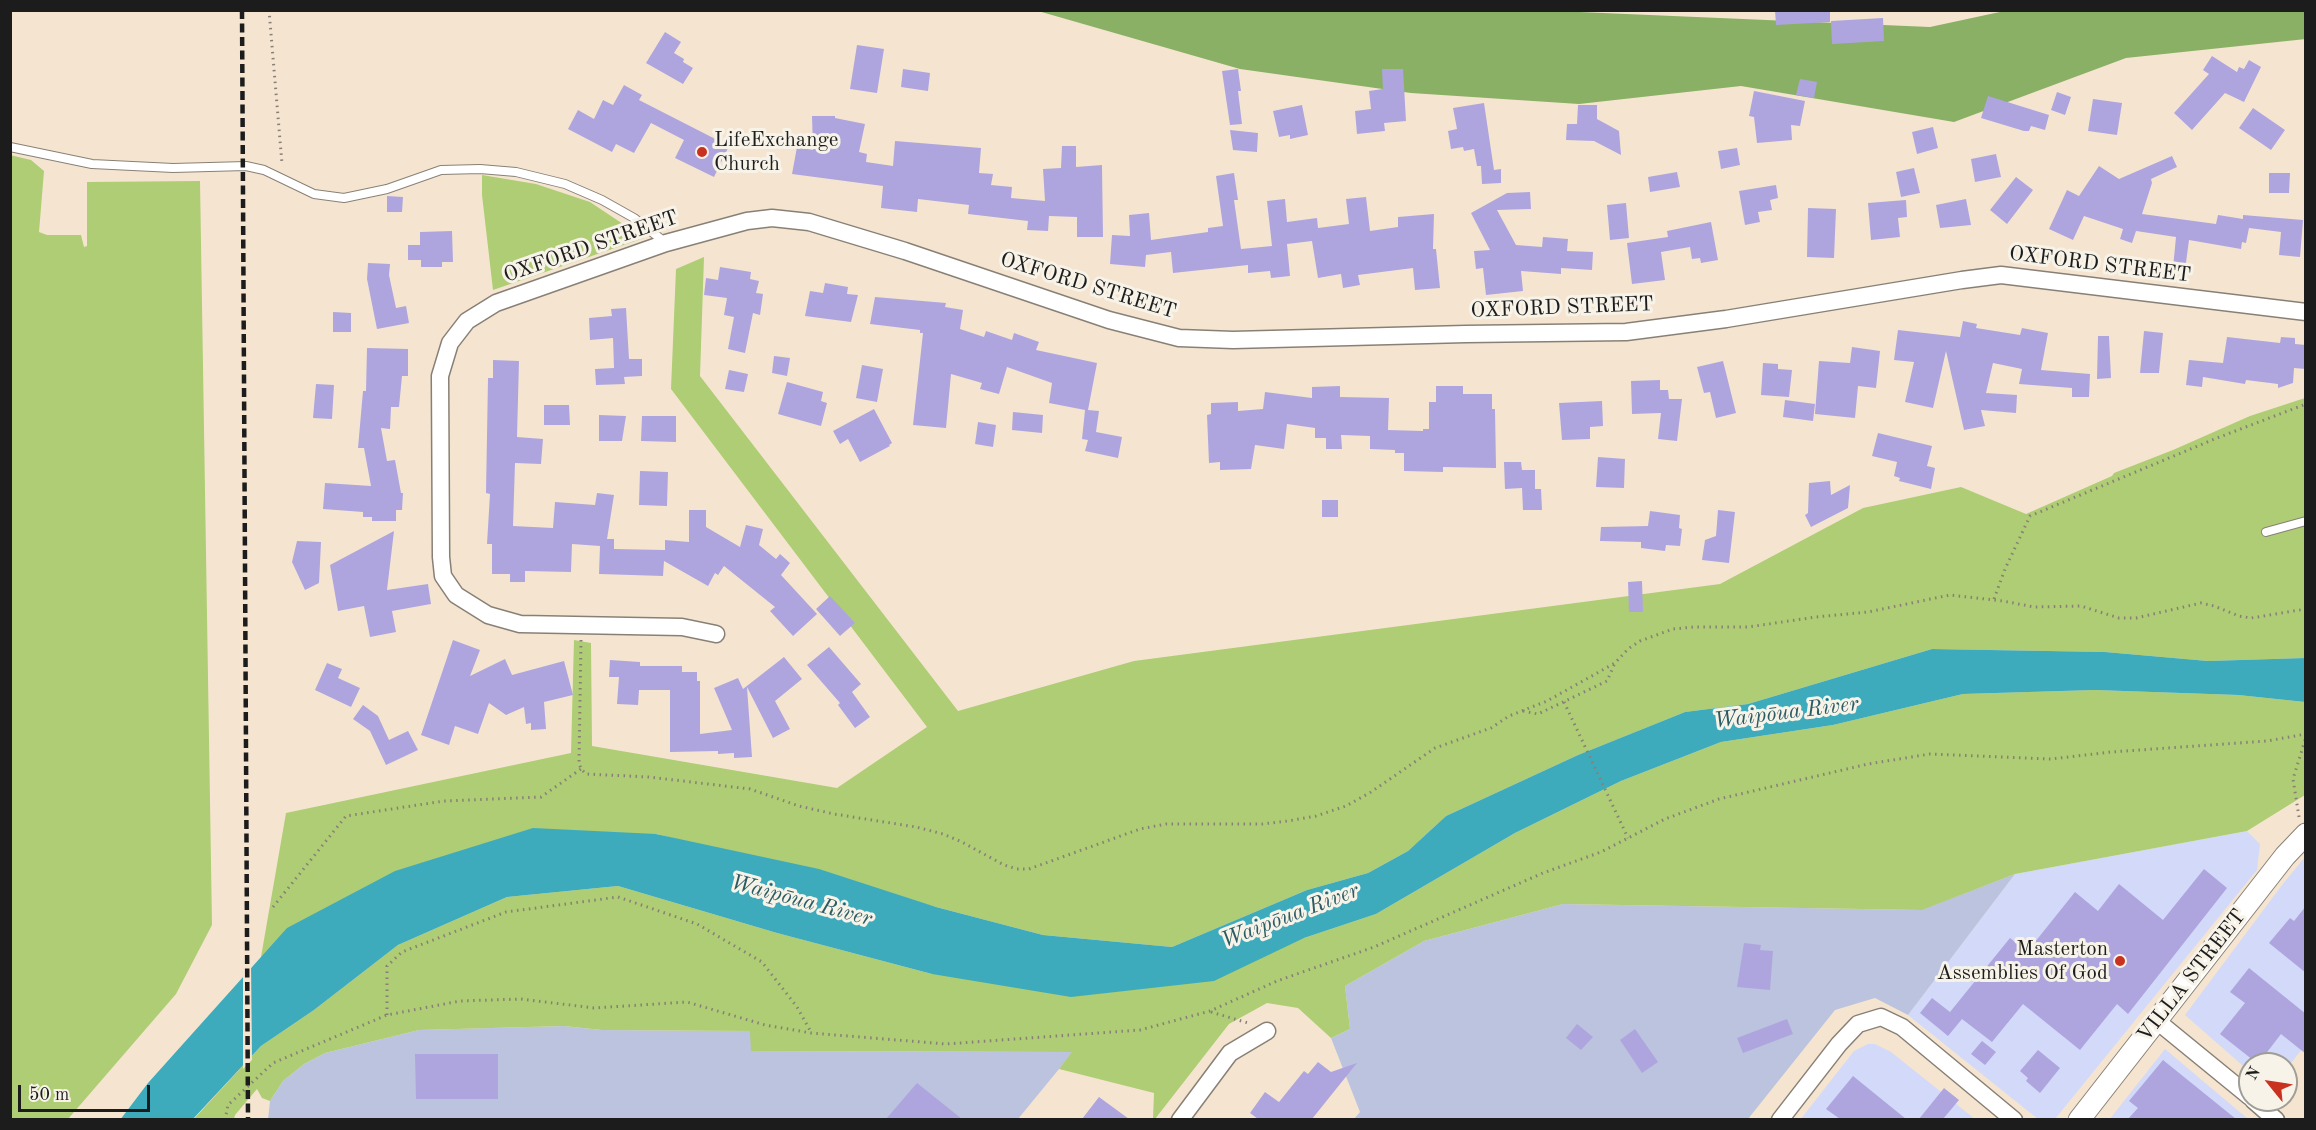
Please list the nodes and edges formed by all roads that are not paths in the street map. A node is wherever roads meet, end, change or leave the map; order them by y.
1 (10, 147) edge
2 (666, 243) junction
3 (2306, 312) edge
4 (2306, 521) edge
5 (2266, 532) dead end
6 (716, 634) dead end
7 (2304, 836) edge
8 (2157, 1021) junction
9 (1266, 1031) road end
10 (2238, 1088) edge
11 (1180, 1119) edge
12 (1780, 1119) edge
13 (2014, 1119) edge
14 (2079, 1119) edge

1 - 2 lane
2 - 3 street, OXFORD STREET
2 - 6 street, OXFORD STREET
4 - 5 lane
7 - 8 street, VILLA STREET
8 - 10 street
8 - 14 street, VILLA STREET
9 - 11 street
12 - 13 street

